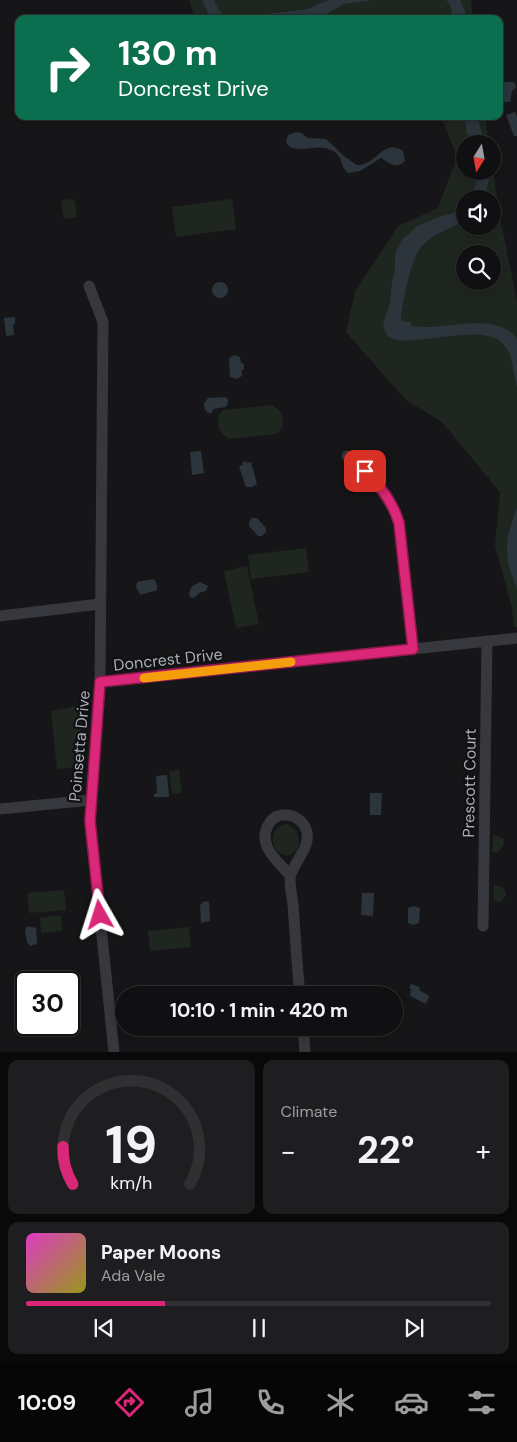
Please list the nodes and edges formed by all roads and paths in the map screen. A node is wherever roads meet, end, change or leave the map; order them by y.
1 (89, 286) dead end
2 (347, 456) dead end
3 (100, 604) junction
4 (0, 616) edge
5 (517, 638) edge
6 (487, 641) junction
7 (413, 649) junction
8 (100, 682) junction
9 (91, 800) junction
10 (0, 809) edge
11 (290, 875) junction
12 (483, 926) dead end
13 (299, 986) edge
14 (304, 1036) edge
15 (114, 1052) edge
16 (305, 1052) edge

1 - 3 street, Doncrest Drive
2 - 7 street
3 - 4 street
3 - 8 street, Doncrest Drive
5 - 6 street, Doncrest Drive
6 - 7 street, Doncrest Drive
6 - 12 street, Prescott Court
7 - 8 street, Doncrest Drive
8 - 9 street, Poinsetta Drive
9 - 10 street
9 - 15 street, Poinsetta Drive
11 - 11 street
11 - 13 street
14 - 16 street

